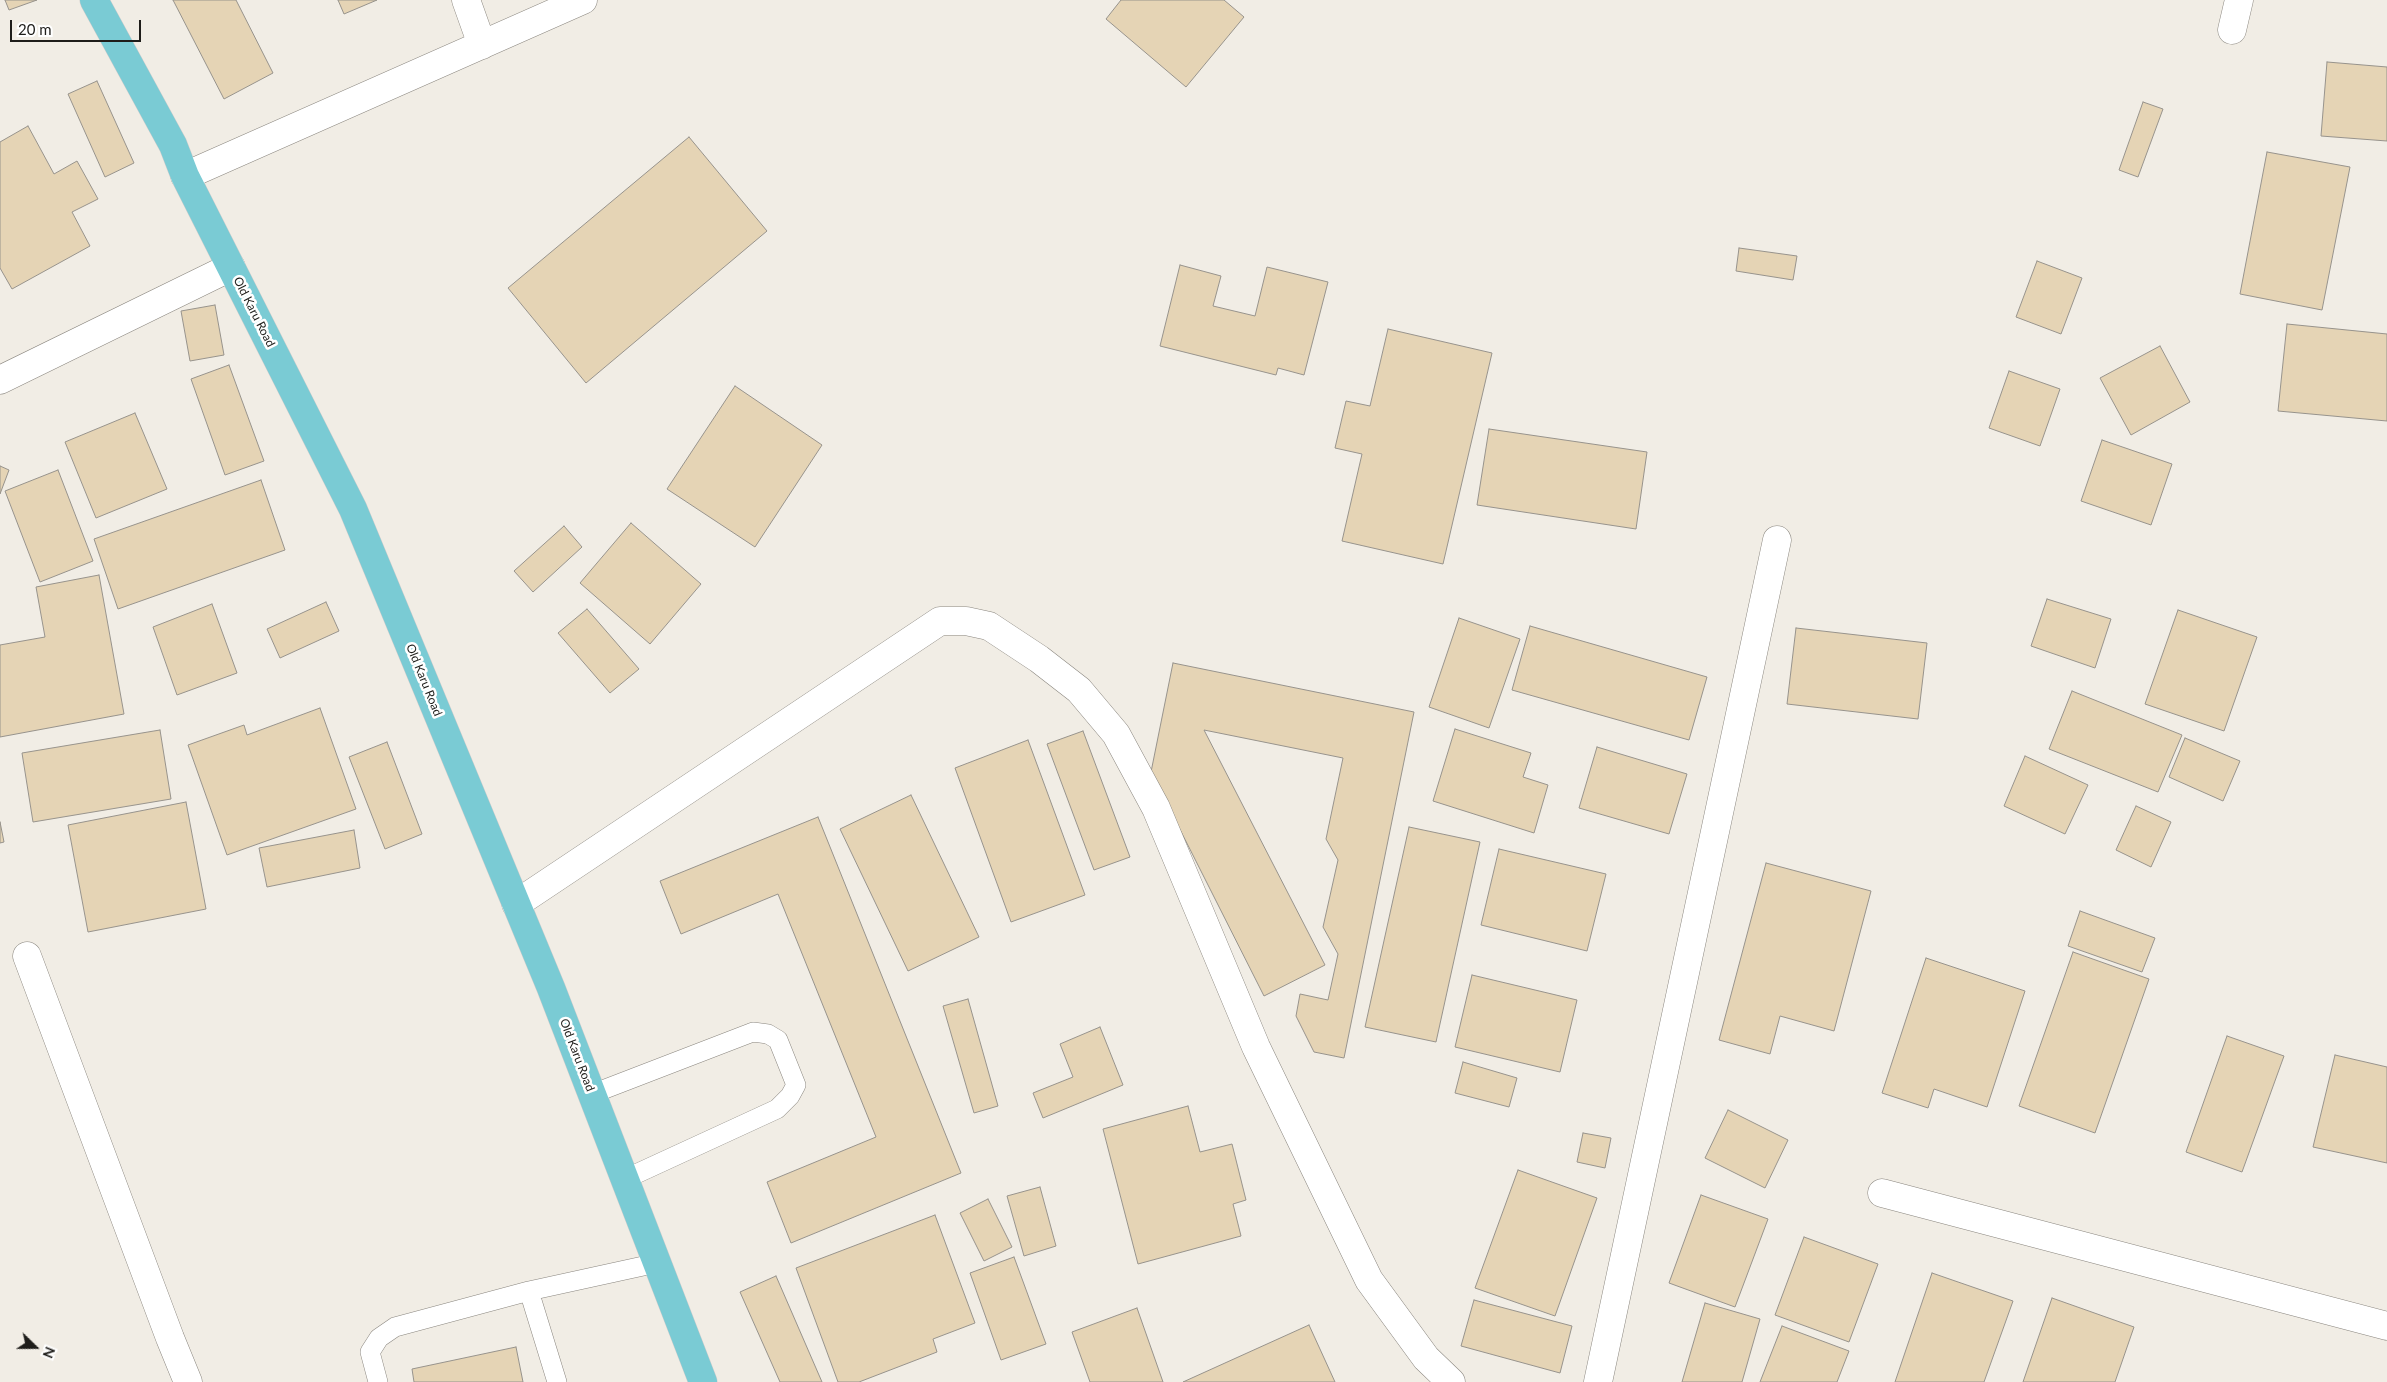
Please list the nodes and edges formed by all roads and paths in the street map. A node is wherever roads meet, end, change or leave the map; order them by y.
1 (94, 0) edge
2 (466, 0) edge
3 (583, 0) edge
4 (2238, 0) edge
5 (2232, 30) dead end
6 (482, 45) junction
7 (185, 176) junction
8 (231, 267) junction
9 (0, 380) edge
10 (1777, 540) dead end
11 (516, 904) junction
12 (27, 956) dead end
13 (592, 1094) junction
14 (625, 1179) junction
15 (1882, 1193) dead end
16 (657, 1263) junction
17 (529, 1291) junction
18 (2387, 1326) edge
19 (188, 1382) edge
20 (378, 1382) edge
21 (557, 1382) edge
22 (703, 1382) edge
23 (1451, 1382) edge
24 (1598, 1382) edge

1 - 7 main road, Old Karu Road
2 - 6 street
3 - 6 street
4 - 5 street
6 - 7 street
7 - 8 main road, Old Karu Road
8 - 9 street
8 - 11 main road, Old Karu Road
10 - 24 street
11 - 13 main road, Old Karu Road
11 - 23 street
12 - 19 street
13 - 14 main road, Old Karu Road
13 - 14 lane
14 - 16 main road, Old Karu Road
15 - 18 street
16 - 17 lane
16 - 22 main road, Old Karu Road
17 - 20 lane
17 - 21 lane

